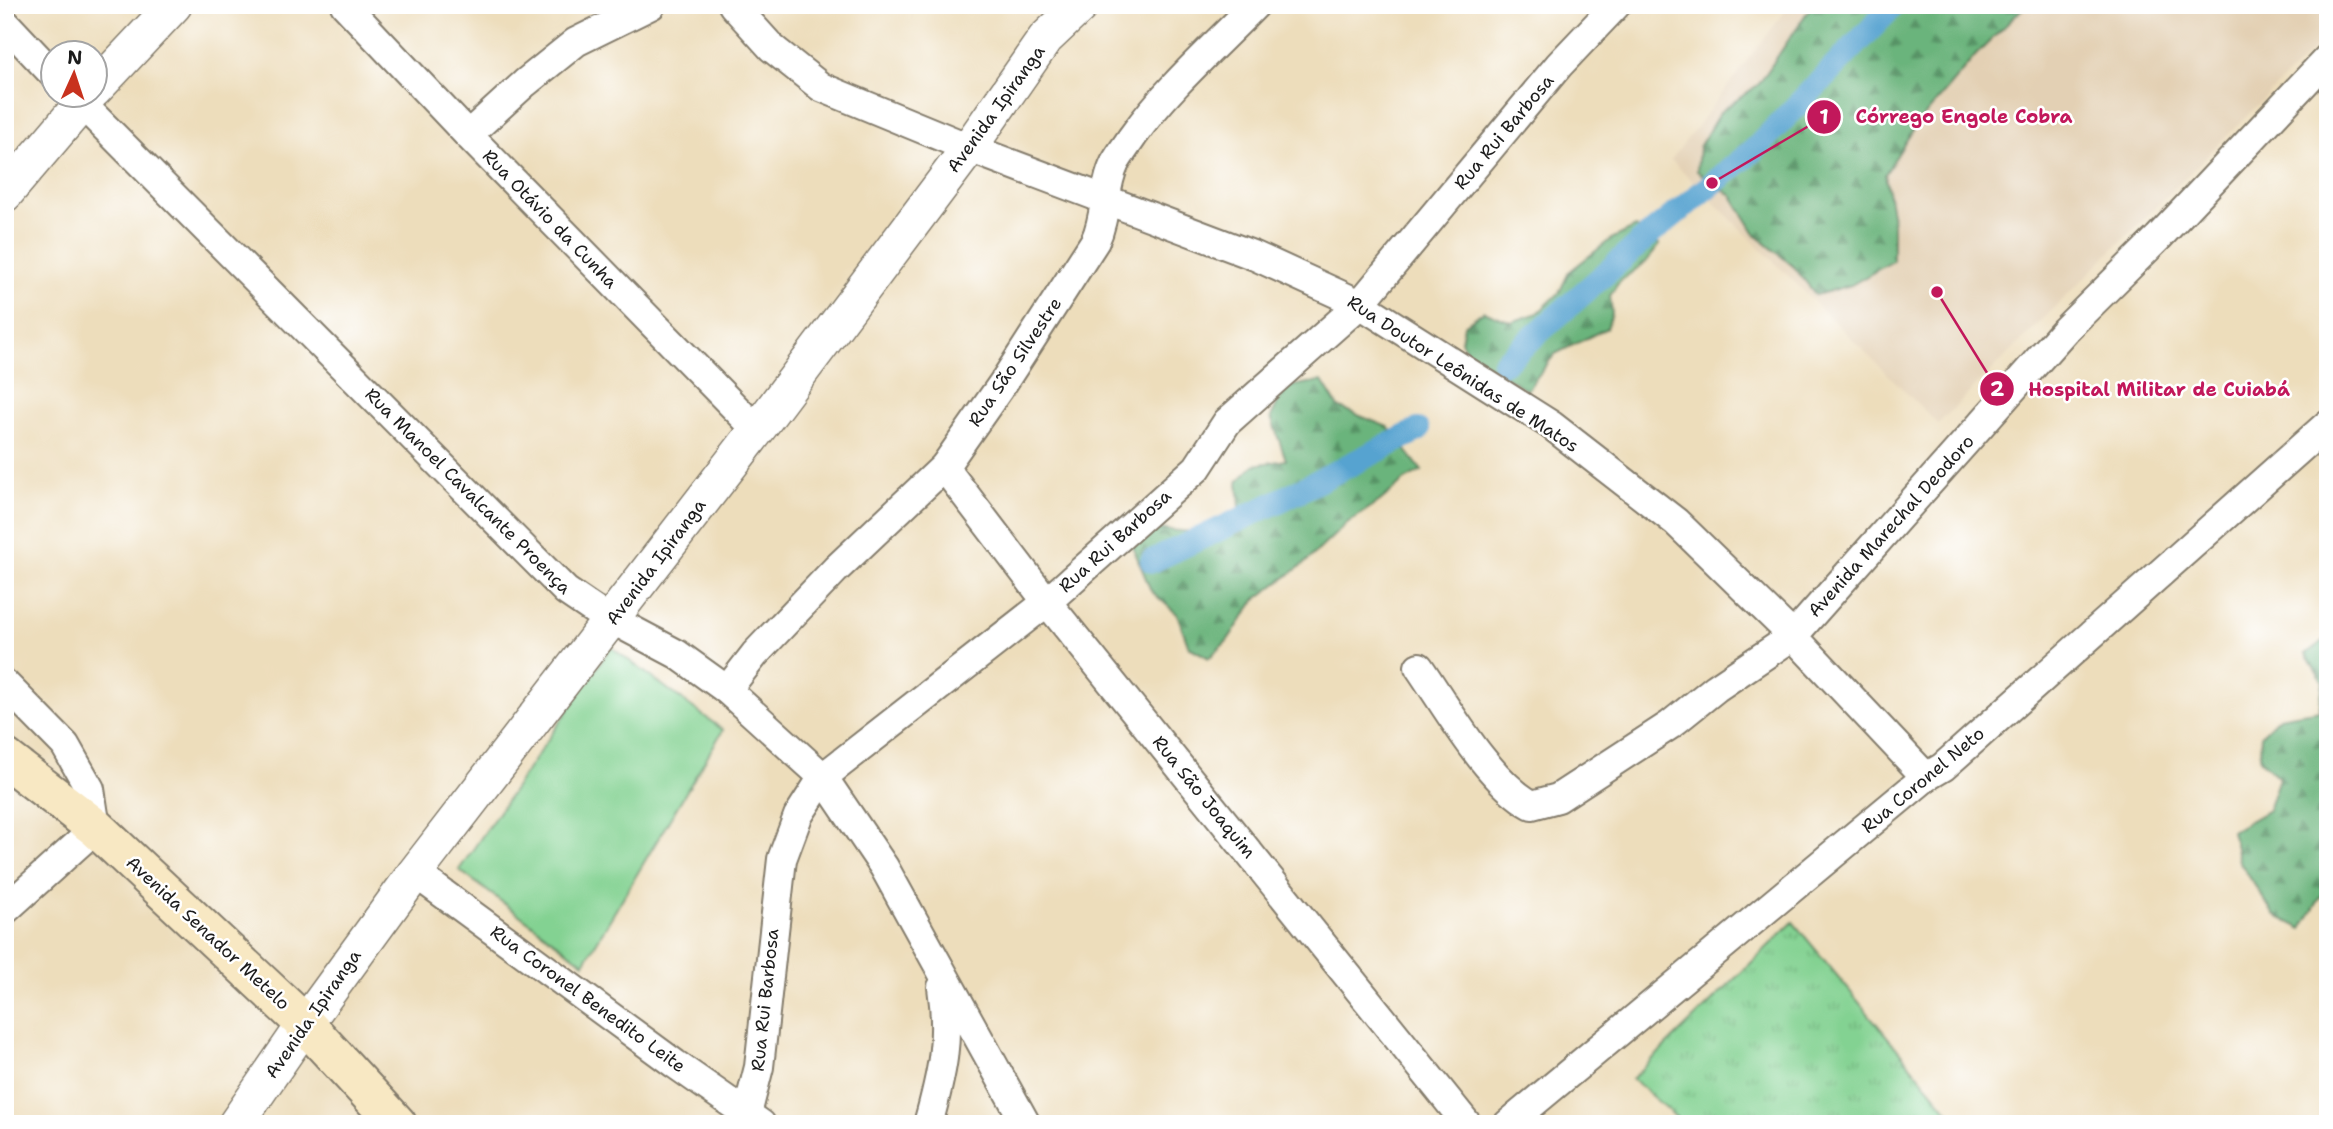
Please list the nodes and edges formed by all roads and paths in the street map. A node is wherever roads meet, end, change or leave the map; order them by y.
1 (174, 5) edge
2 (345, 5) edge
3 (651, 5) edge
4 (733, 5) edge
5 (1081, 5) edge
6 (1255, 5) edge
7 (1616, 5) edge
8 (5, 23) edge
9 (2328, 58) edge
10 (38, 59) edge
11 (108, 72) edge
12 (75, 108) edge
13 (97, 108) edge
14 (468, 135) junction
15 (969, 148) junction
16 (5, 194) edge
17 (1106, 201) junction
18 (1360, 304) junction
19 (2328, 424) edge
20 (757, 430) junction
21 (944, 467) junction
22 (1047, 602) junction
23 (612, 620) junction
24 (1793, 636) junction
25 (1419, 667) dead end
26 (5, 684) edge
27 (727, 690) junction
28 (5, 758) edge
29 (823, 777) junction
30 (1926, 777) junction
31 (96, 828) junction
32 (415, 873) junction
33 (5, 910) edge
34 (940, 971) junction
35 (305, 1024) junction
36 (750, 1121) edge
37 (236, 1124) edge
38 (397, 1124) edge
39 (928, 1124) edge
40 (1026, 1124) edge
41 (1467, 1124) edge
42 (1508, 1124) edge

1 - 11 street
2 - 14 street, Rua Otávio da Cunha
3 - 14 street
4 - 15 street, Rua Doutor Leônidas de Matos
5 - 15 street, Avenida Ipiranga
6 - 17 street, Rua São Silvestre
7 - 18 street, Rua Rui Barbosa
8 - 10 street
9 - 24 street, Avenida Marechal Deodoro
12 - 16 street
13 - 23 street, Rua Manoel Cavalcante Proença
14 - 20 street, Rua Otávio da Cunha
15 - 17 street, Rua Doutor Leônidas de Matos
15 - 20 street, Avenida Ipiranga
17 - 18 street, Rua Doutor Leônidas de Matos
17 - 21 street, Rua São Silvestre
18 - 22 street, Rua Rui Barbosa
18 - 24 street, Rua Doutor Leônidas de Matos
19 - 30 street, Rua Coronel Neto
20 - 23 street, Avenida Ipiranga
21 - 22 street, Rua São Joaquim
21 - 27 street, Rua São Silvestre
22 - 29 street, Rua Rui Barbosa
22 - 41 street, Rua São Joaquim
23 - 27 street, Rua Manoel Cavalcante Proença
23 - 32 street, Avenida Ipiranga
24 - 25 street, Avenida Marechal Deodoro
24 - 30 street, Rua Doutor Leônidas de Matos
26 - 31 street
27 - 29 street, Rua Manoel Cavalcante Proença
28 - 31 main road, Avenida Senador Metelo
29 - 34 street, Rua Manoel Cavalcante Proença
29 - 36 street, Rua Rui Barbosa
30 - 42 street, Rua Coronel Neto
31 - 33 street
31 - 35 main road, Avenida Senador Metelo
32 - 35 street, Avenida Ipiranga
32 - 36 street, Rua Coronel Benedito Leite
34 - 39 street, Rua Manoel Cavalcante Proença
34 - 40 street, Rua Manoel Cavalcante Proença
35 - 37 street, Avenida Ipiranga
35 - 38 main road, Avenida Senador Metelo

